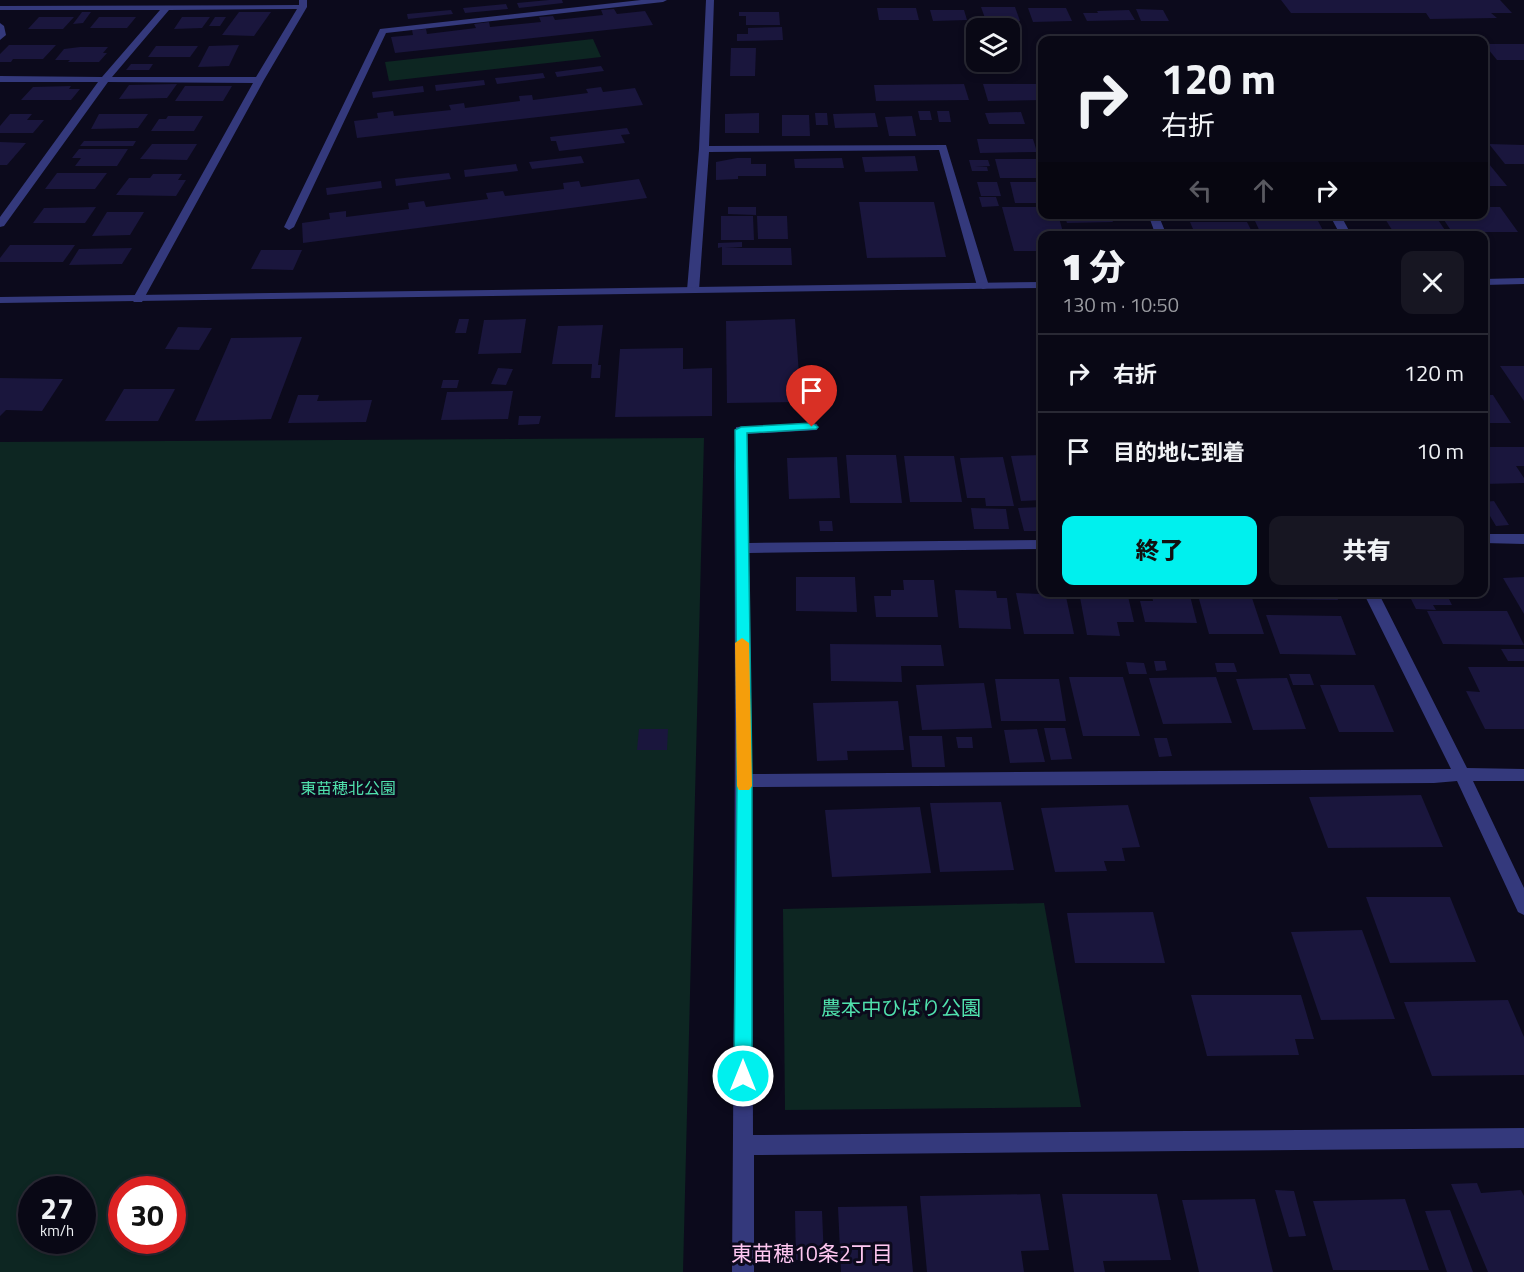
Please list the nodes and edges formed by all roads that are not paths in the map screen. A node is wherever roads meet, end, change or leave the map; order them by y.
1 (663, 0) edge
2 (710, 0) edge
3 (303, 3) edge
4 (167, 7) junction
5 (0, 8) edge
6 (0, 26) edge
7 (0, 37) edge
8 (106, 78) junction
9 (0, 79) edge
10 (259, 80) junction
11 (704, 149) junction
12 (0, 224) edge
13 (289, 227) dead end
14 (1524, 281) edge
15 (1488, 282) edge
16 (1038, 285) edge
17 (982, 286) junction
18 (693, 290) junction
19 (0, 300) edge
20 (138, 300) junction
21 (812, 427) dead end
22 (1488, 539) edge
23 (1524, 539) edge
24 (1038, 544) edge
25 (740, 548) junction
26 (1373, 597) edge
27 (1462, 774) junction
28 (1524, 775) edge
29 (744, 781) junction
30 (1524, 907) edge
31 (1524, 1138) edge
32 (743, 1144) junction
33 (743, 1272) edge

1 - 13 street
2 - 11 street
3 - 4 street
3 - 10 street
4 - 5 street
4 - 8 street
6 - 7 street
8 - 9 street
8 - 10 street
8 - 12 street
10 - 20 street
11 - 17 street
11 - 18 street
14 - 15 street
16 - 17 street
17 - 18 street
18 - 20 street
19 - 20 street
21 - 25 street
22 - 23 street
24 - 25 street
25 - 29 street
26 - 27 street
27 - 28 street
27 - 29 street
27 - 30 street
29 - 32 street
31 - 32 street
32 - 33 street

